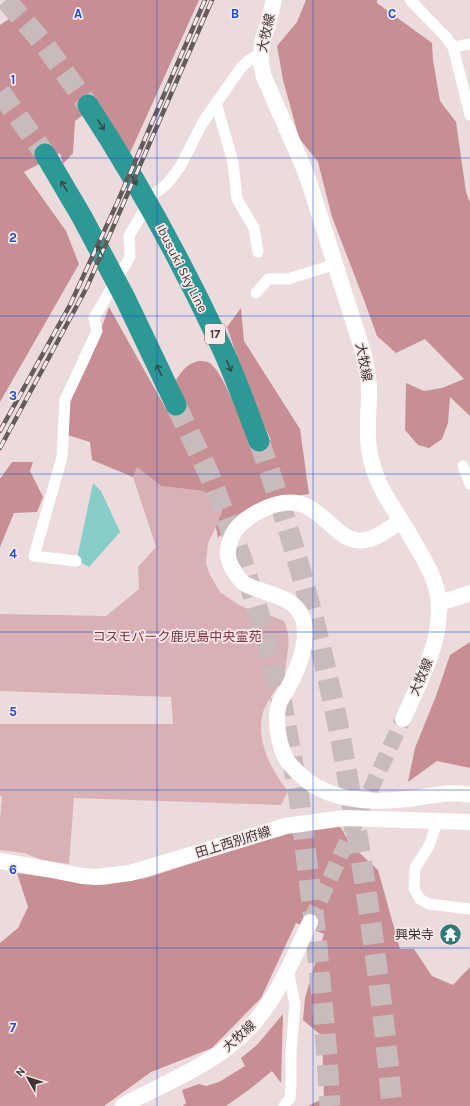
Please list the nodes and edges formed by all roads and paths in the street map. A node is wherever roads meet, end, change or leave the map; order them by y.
1 (274, 0) edge
2 (410, 0) edge
3 (470, 44) edge
4 (453, 47) junction
5 (261, 53) junction
6 (216, 103) junction
7 (88, 105) tunnel mouth
8 (470, 115) edge
9 (45, 154) tunnel mouth
10 (258, 252) dead end
11 (336, 264) junction
12 (256, 293) dead end
13 (176, 405) tunnel mouth
14 (259, 441) tunnel mouth
15 (463, 466) dead end
16 (470, 484) edge
17 (401, 521) junction
18 (76, 561) dead end
19 (470, 593) edge
20 (440, 603) junction
21 (403, 719) tunnel mouth
22 (470, 795) edge
23 (438, 820) junction
24 (470, 822) edge
25 (0, 862) edge
26 (470, 909) edge
27 (310, 922) tunnel mouth
28 (288, 970) junction
29 (123, 1106) edge
30 (284, 1106) edge

1 - 5 street, 大牧線
2 - 4 street
3 - 4 street
4 - 8 street
5 - 6 street
5 - 11 street, 大牧線
6 - 10 street
6 - 18 street
7 -> 14 highway, Ibusuki Sky Line / 17
13 -> 9 highway
11 - 12 street
11 - 17 street, 大牧線
15 - 16 street
17 - 20 street, 大牧線
17 - 22 street
19 - 20 street
20 - 21 street, 大牧線
23 - 24 street, 田上西別府線
23 - 25 street, 田上西別府線
23 - 26 street
27 - 28 street, 大牧線
28 - 29 street, 大牧線
28 - 30 street

